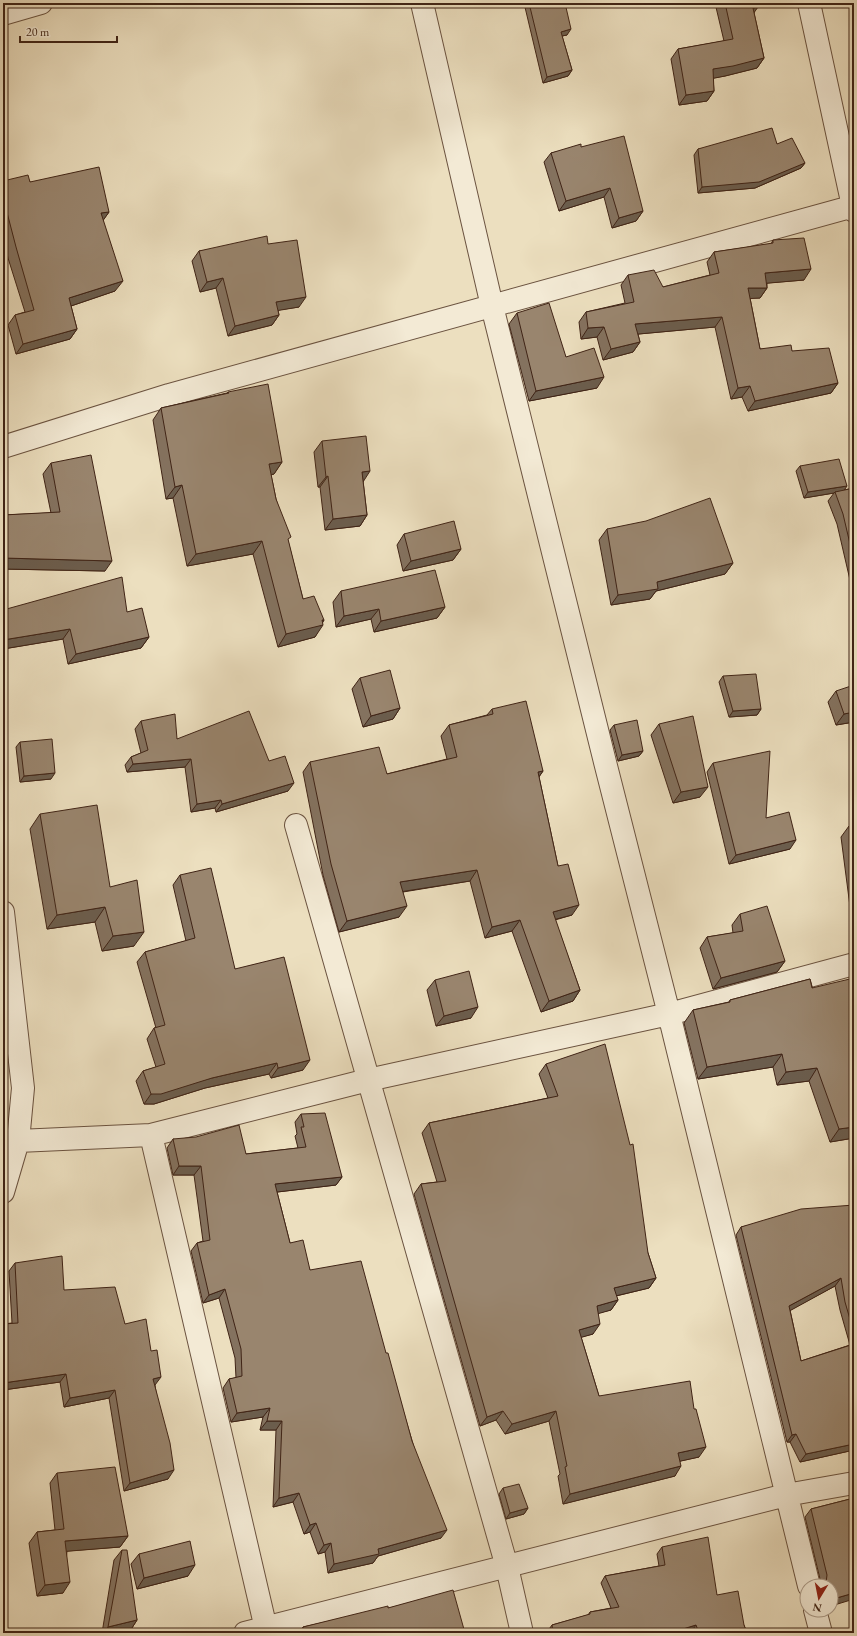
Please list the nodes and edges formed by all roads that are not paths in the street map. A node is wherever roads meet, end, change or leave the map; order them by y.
1 (41, 3) edge
2 (422, 3) edge
3 (809, 3) edge
4 (3, 14) edge
5 (854, 208) edge
6 (492, 306) junction
7 (3, 446) edge
8 (296, 825) dead end
9 (3, 912) edge
10 (854, 964) edge
11 (669, 1014) junction
12 (368, 1080) junction
13 (151, 1135) junction
14 (18, 1141) junction
15 (3, 1192) edge
16 (854, 1483) edge
17 (786, 1495) junction
18 (506, 1567) junction
19 (807, 1578) edge
20 (817, 1618) edge
21 (267, 1630) edge
22 (245, 1633) edge
23 (522, 1633) edge
24 (821, 1633) edge

1 - 4 street
2 - 6 street
3 - 5 street
5 - 6 street
6 - 7 street
6 - 11 street
8 - 12 street
9 - 14 street
10 - 11 street
11 - 12 street
11 - 17 street
12 - 13 street
12 - 18 street
13 - 14 street
13 - 21 street
14 - 15 street
16 - 17 street
17 - 18 street
17 - 19 street
18 - 21 street
18 - 23 street
20 - 24 street
21 - 22 street

